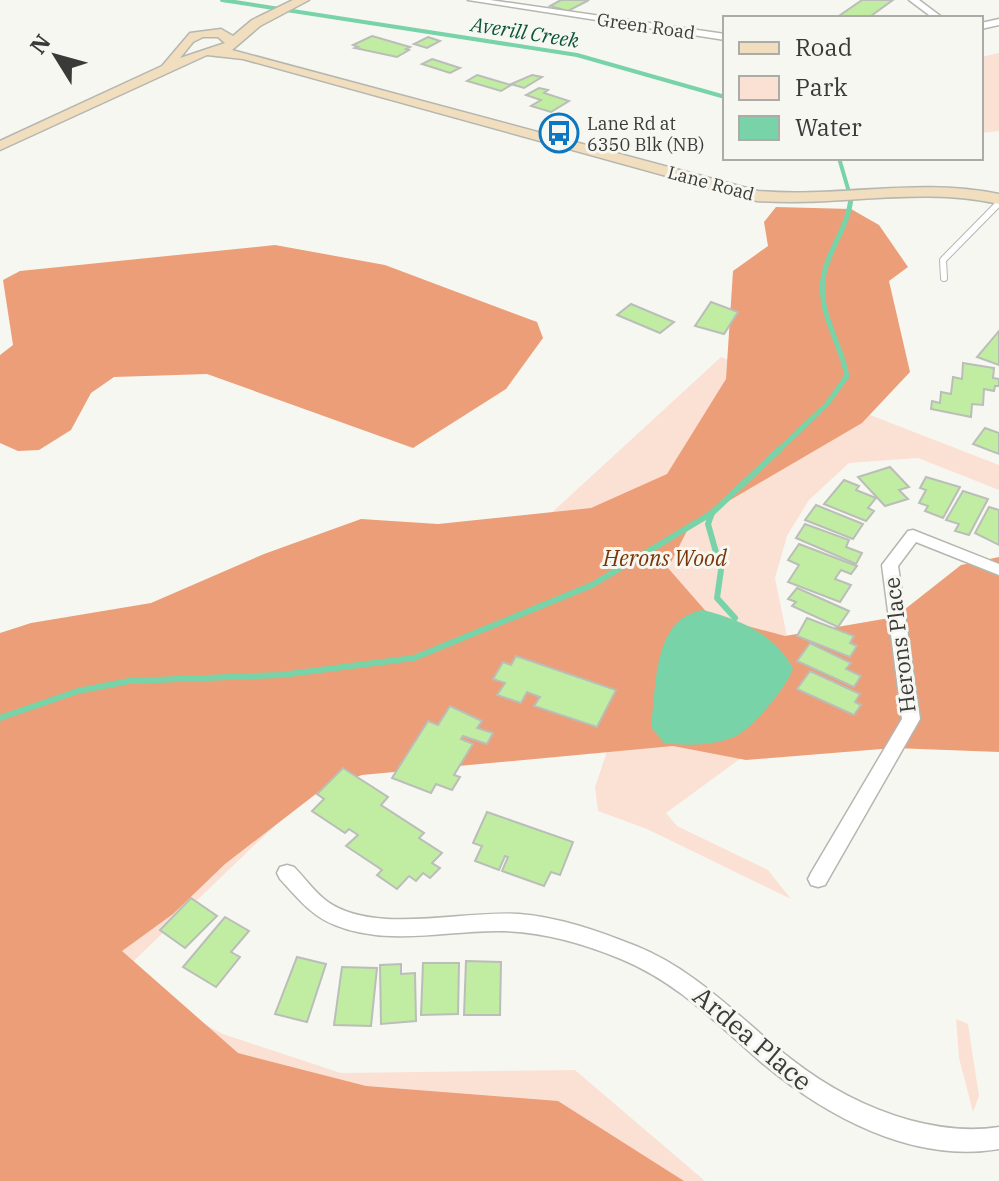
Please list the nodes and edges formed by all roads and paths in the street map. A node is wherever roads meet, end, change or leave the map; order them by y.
1 (913, 0) edge
2 (479, 1) edge
3 (300, 2) edge
4 (936, 16) edge
5 (256, 23) junction
6 (213, 32) junction
7 (723, 37) edge
8 (232, 43) junction
9 (183, 45) junction
10 (206, 52) junction
11 (244, 55) junction
12 (168, 66) junction
13 (0, 146) edge
14 (999, 201) edge
15 (944, 278) dead end
16 (999, 570) edge
17 (287, 873) dead end
18 (818, 879) dead end
19 (999, 1138) edge

1 - 4 street
2 - 7 street, Green Road
3 - 5 street
5 - 6 street
5 - 8 street
6 - 8 street, Lane Road
6 - 9 street
8 - 10 street
8 - 11 street, Lane Road
9 - 10 street
9 - 12 street
10 - 11 street, Lane Road
10 - 12 street
11 - 14 street, Lane Road
12 - 13 street
14 - 15 lane
16 - 18 street, Herons Place
17 - 19 street, Ardea Place

